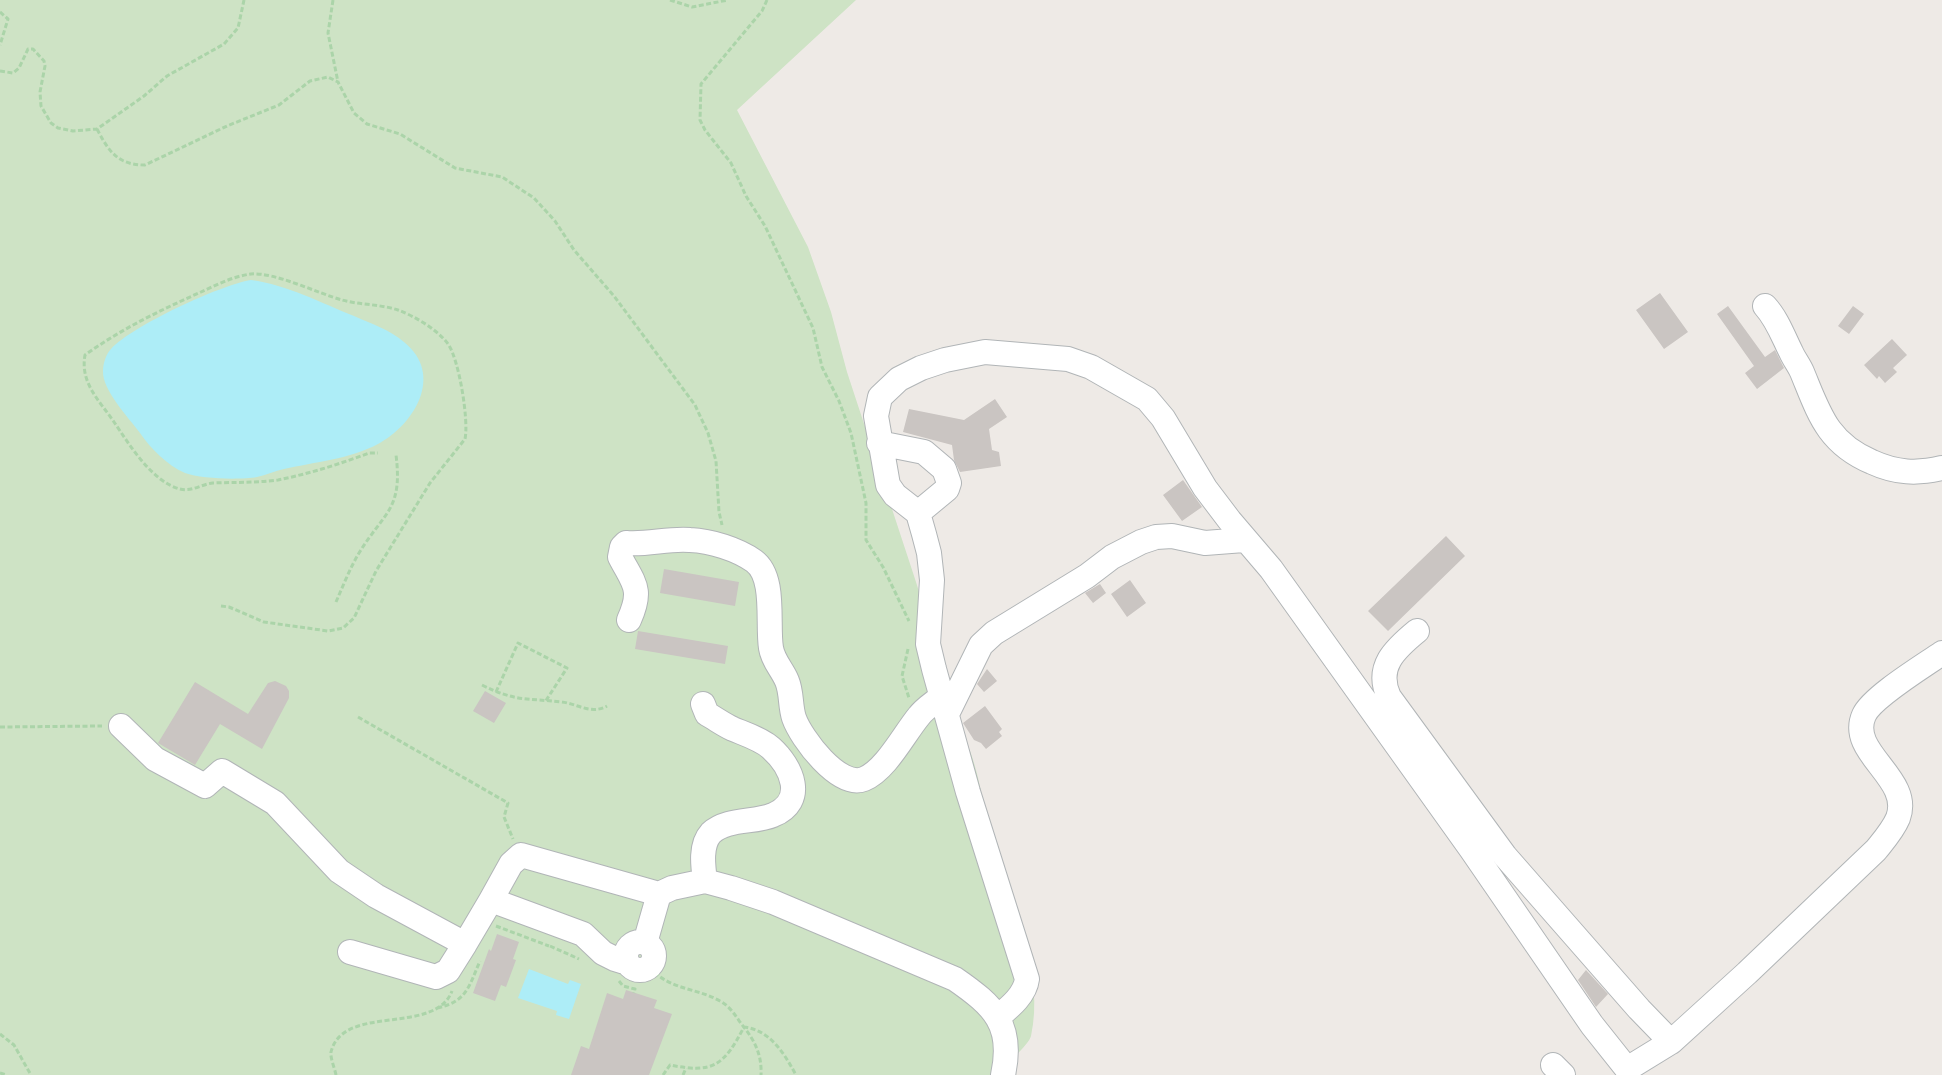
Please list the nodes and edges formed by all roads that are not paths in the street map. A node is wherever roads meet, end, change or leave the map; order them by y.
1 (1765, 306) dead end
2 (879, 443) junction
3 (1942, 468) edge
4 (918, 512) junction
5 (1244, 540) junction
6 (629, 620) dead end
7 (1417, 631) dead end
8 (1942, 653) edge
9 (703, 704) dead end
10 (944, 705) junction
11 (120, 726) road end
12 (705, 881) junction
13 (659, 894) junction
14 (491, 900) junction
15 (474, 950) junction
16 (350, 952) dead end
17 (1589, 952) junction
18 (1562, 979) junction
19 (998, 1017) junction
20 (1671, 1042) junction
21 (1624, 1072) edge
22 (1003, 1075) edge

1 - 3 street
2 - 4 street
2 - 4 street
2 - 5 street
4 - 10 street
5 - 10 street
5 - 18 street
6 - 10 street
7 - 17 street
8 - 20 street
9 - 12 street
10 - 19 street
11 - 15 street
12 - 13 street
12 - 19 street
13 - 14 street
13 - 14 street
14 - 15 street
15 - 16 street
17 - 18 street
17 - 20 street
18 - 21 street
19 - 22 street
20 - 21 street

